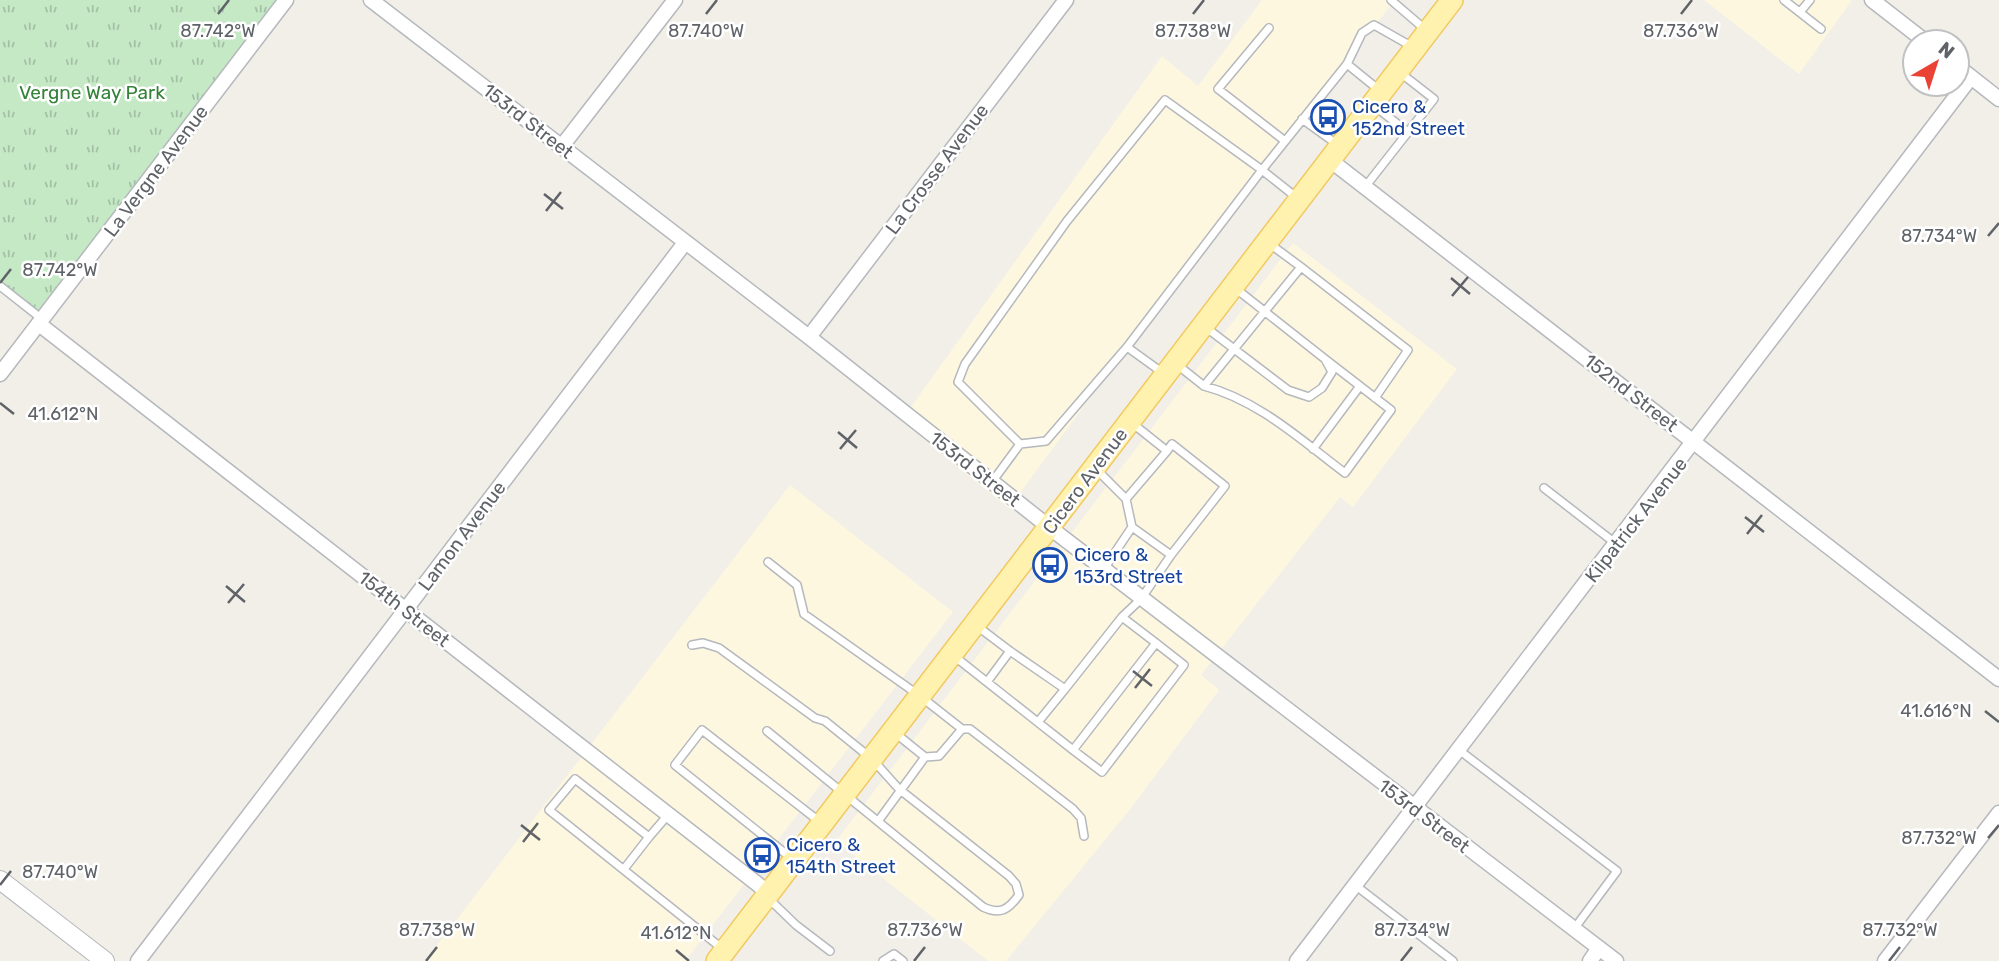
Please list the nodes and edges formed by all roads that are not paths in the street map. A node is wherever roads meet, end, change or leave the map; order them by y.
1 (286, 0) edge
2 (371, 0) edge
3 (675, 0) edge
4 (1066, 0) edge
5 (1391, 0) edge
6 (1452, 0) edge
7 (1784, 0) edge
8 (1810, 0) edge
9 (1872, 0) edge
10 (1800, 12) junction
11 (1269, 28) dead end
12 (1908, 28) edge
13 (1821, 29) dead end
14 (1428, 31) junction
15 (1415, 49) junction
16 (1347, 64) junction
17 (1398, 71) junction
18 (1971, 77) edge
19 (1377, 98) junction
20 (1955, 98) edge
21 (1999, 99) edge
22 (1302, 118) junction
23 (1408, 132) junction
24 (1285, 141) junction
25 (562, 146) junction
26 (1335, 153) junction
27 (1262, 170) junction
28 (1365, 187) junction
29 (1300, 200) junction
30 (1267, 242) junction
31 (684, 244) junction
32 (1301, 267) junction
33 (0, 286) edge
34 (1233, 287) junction
35 (1266, 310) junction
36 (41, 322) junction
37 (1203, 326) junction
38 (809, 337) junction
39 (1127, 347) junction
40 (1234, 349) junction
41 (1325, 359) junction
42 (1170, 369) junction
43 (0, 374) edge
44 (1204, 386) junction
45 (1360, 386) junction
46 (1375, 398) junction
47 (1130, 422) junction
48 (1695, 443) junction
49 (1020, 444) junction
50 (1312, 449) junction
51 (1167, 451) junction
52 (1094, 468) junction
53 (992, 482) junction
54 (1544, 488) dead end
55 (1126, 499) junction
56 (1049, 527) junction
57 (1132, 527) junction
58 (1617, 544) junction
59 (1171, 555) junction
60 (768, 562) dead end
61 (1103, 569) junction
62 (1141, 599) junction
63 (406, 610) junction
64 (1122, 617) junction
65 (975, 624) junction
66 (1156, 643) junction
67 (692, 645) dead end
68 (1010, 651) junction
69 (952, 654) junction
70 (1999, 679) edge
71 (987, 682) junction
72 (1065, 689) junction
73 (920, 696) junction
74 (1038, 722) junction
75 (962, 729) junction
76 (767, 731) dead end
77 (893, 731) junction
78 (1073, 750) junction
79 (1459, 750) junction
80 (925, 757) junction
81 (872, 759) junction
82 (899, 789) junction
83 (846, 793) junction
84 (1413, 808) junction
85 (1999, 813) edge
86 (668, 815) junction
87 (879, 820) junction
88 (822, 824) junction
89 (1084, 836) dead end
90 (649, 837) junction
91 (794, 861) junction
92 (624, 869) junction
93 (0, 880) edge
94 (1355, 885) junction
95 (768, 895) junction
96 (1574, 929) junction
97 (1599, 948) junction
98 (830, 951) dead end
99 (1444, 954) junction
100 (721, 956) edge
101 (104, 961) edge
102 (138, 961) edge
103 (883, 961) edge
104 (903, 961) edge
105 (1297, 961) edge
106 (1438, 961) edge
107 (1453, 961) edge
108 (1590, 961) edge
109 (1616, 961) edge
110 (1885, 961) edge

1 - 36 street, La Vergne Avenue
2 - 25 street, 153rd Street
3 - 25 street
4 - 38 street, La Crosse Avenue
5 - 14 lane
6 - 14 main road, Cicero Avenue
7 - 10 lane
8 - 10 lane
9 - 12 street
10 - 13 lane
11 - 24 lane
14 - 15 main road, Cicero Avenue
15 - 16 lane
15 - 17 main road, Cicero Avenue
16 - 19 lane
16 - 22 lane
17 - 19 main road, Cicero Avenue
17 - 23 lane
18 - 21 street
19 - 23 lane
19 - 26 main road, Cicero Avenue
20 - 48 street, Kilpatrick Avenue
22 - 24 lane
22 - 26 lane
23 - 28 lane
24 - 27 lane
25 - 31 street, 153rd Street
26 - 28 street, 152nd Street
26 - 29 main road, Cicero Avenue
27 - 29 lane
27 - 39 lane
27 - 49 lane
28 - 48 street, 152nd Street
29 - 30 main road, Cicero Avenue
30 - 32 lane
30 - 34 main road, Cicero Avenue
31 - 38 street, 153rd Street
31 - 63 street, Lamon Avenue
32 - 35 lane
32 - 46 lane
33 - 36 lane
34 - 35 lane
34 - 37 main road, Cicero Avenue
35 - 40 lane
35 - 41 lane
36 - 43 street, La Vergne Avenue
36 - 63 street, 154th Street
37 - 40 lane
37 - 42 main road, Cicero Avenue
38 - 53 street, 153rd Street
39 - 42 lane
39 - 49 lane
40 - 41 lane
40 - 44 lane
41 - 45 lane
42 - 44 lane
42 - 47 main road, Cicero Avenue
44 - 50 lane
45 - 46 lane
45 - 50 lane
46 - 50 lane
47 - 51 lane
47 - 52 main road, Cicero Avenue
48 - 58 street, Kilpatrick Avenue
48 - 70 street, 152nd Street
49 - 53 lane
51 - 55 lane
51 - 59 lane
52 - 55 lane
52 - 56 main road, Cicero Avenue
53 - 56 street, 153rd Street
54 - 58 lane
55 - 57 lane
56 - 61 street, 153rd Street
56 - 65 main road, Cicero Avenue
57 - 59 lane
57 - 61 lane
58 - 79 street, Kilpatrick Avenue
59 - 62 lane
60 - 73 lane
61 - 62 street, 153rd Street
62 - 64 lane
62 - 84 street, 153rd Street
63 - 86 street, 154th Street
63 - 102 street, Lamon Avenue
64 - 66 lane
64 - 72 lane
65 - 68 lane
65 - 69 main road, Cicero Avenue
66 - 78 lane
66 - 78 lane
67 - 81 lane
68 - 71 lane
68 - 72 lane
69 - 71 lane
69 - 73 main road, Cicero Avenue
71 - 74 lane
72 - 74 lane
73 - 75 lane
73 - 77 main road, Cicero Avenue
74 - 78 lane
75 - 80 lane
75 - 89 lane
76 - 83 lane
77 - 80 lane
77 - 81 main road, Cicero Avenue
79 - 84 street, Kilpatrick Avenue
79 - 96 lane
80 - 82 lane
81 - 82 lane
81 - 83 main road, Cicero Avenue
82 - 87 lane
82 - 87 lane
83 - 87 lane
83 - 88 main road, Cicero Avenue
84 - 94 street, Kilpatrick Avenue
84 - 96 street, 153rd Street
85 - 110 street
86 - 90 lane
86 - 95 street, 154th Street
88 - 91 main road, Cicero Avenue
88 - 91 lane
90 - 92 lane
90 - 92 lane
91 - 95 main road, Cicero Avenue
92 - 100 lane
93 - 101 street
94 - 99 lane
94 - 105 street, Kilpatrick Avenue
95 - 98 lane
95 - 100 main road, Cicero Avenue
96 - 97 street, 153rd Street
97 - 108 street
97 - 109 street, 153rd Street
99 - 106 lane
99 - 107 lane
103 - 104 lane

